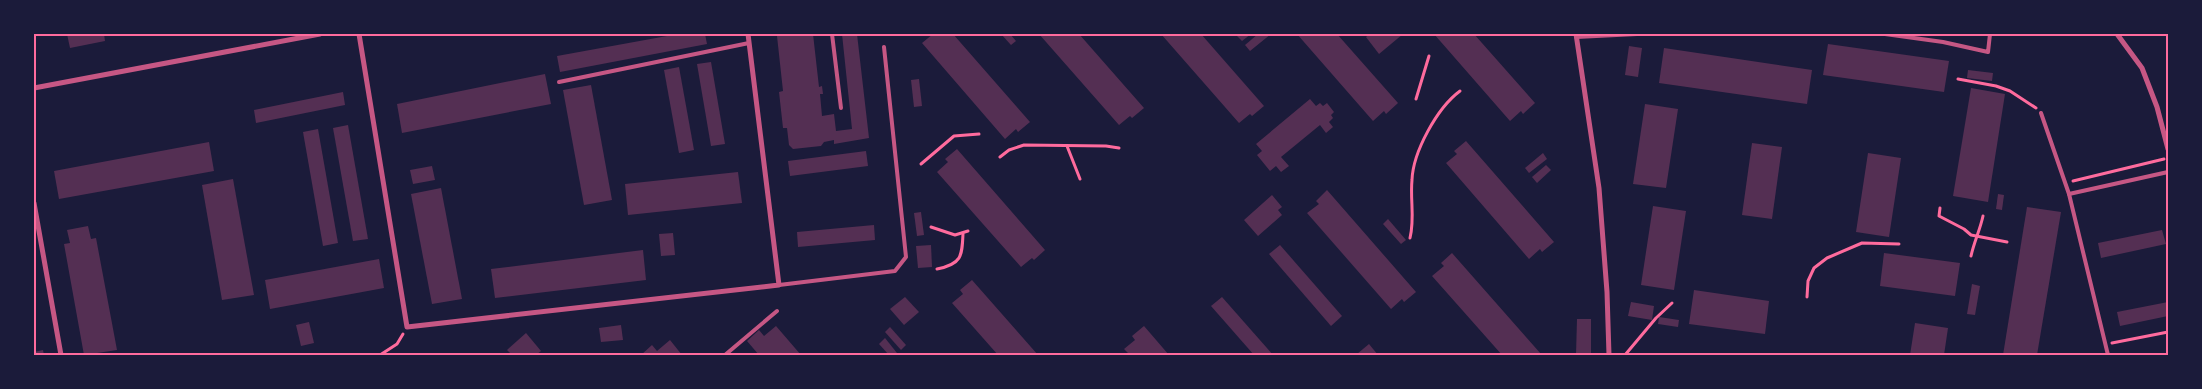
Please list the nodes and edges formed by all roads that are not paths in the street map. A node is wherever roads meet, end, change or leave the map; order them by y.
1 (320, 34) edge
2 (358, 34) edge
3 (748, 34) edge
4 (832, 34) edge
5 (1637, 34) edge
6 (1885, 34) edge
7 (1990, 34) edge
8 (2117, 34) edge
9 (1576, 36) edge
10 (749, 43) junction
11 (884, 47) dead end
12 (559, 82) dead end
13 (34, 88) edge
14 (841, 108) dead end
15 (2040, 112) road end
16 (2168, 149) edge
17 (2168, 172) edge
18 (2069, 194) junction
19 (34, 203) edge
20 (780, 285) junction
21 (777, 311) dead end
22 (61, 355) edge
23 (725, 355) edge
24 (1609, 355) edge
25 (2108, 355) edge

1 - 13 street
2 - 20 street
3 - 10 street
4 - 14 lane
5 - 9 lane
6 - 7 lane
8 - 16 street
9 - 24 street
10 - 12 lane
10 - 20 street
11 - 20 lane
15 - 18 lane
17 - 18 lane
18 - 25 lane
19 - 22 street
21 - 23 lane

